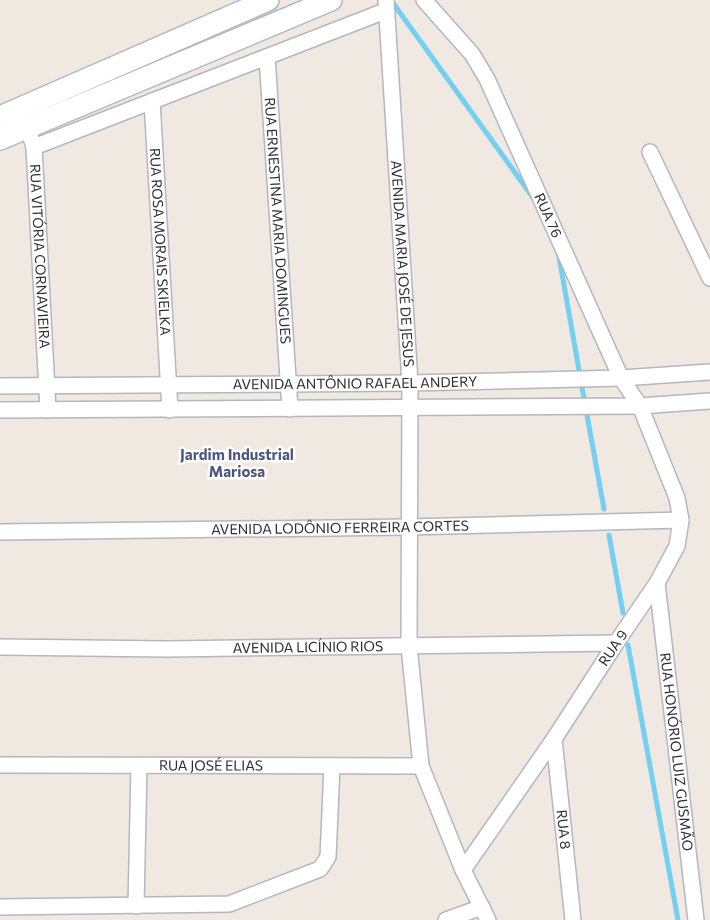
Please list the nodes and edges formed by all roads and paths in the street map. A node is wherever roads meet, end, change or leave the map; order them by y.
1 (268, 0) edge
2 (331, 0) edge
3 (424, 0) edge
4 (385, 5) edge
5 (267, 57) junction
6 (152, 101) junction
7 (0, 118) edge
8 (30, 137) junction
9 (0, 139) edge
10 (650, 152) dead end
11 (710, 278) edge
12 (710, 372) edge
13 (622, 378) junction
14 (288, 383) junction
15 (410, 383) junction
16 (168, 384) junction
17 (0, 386) edge
18 (46, 387) junction
19 (710, 401) edge
20 (640, 406) junction
21 (411, 408) junction
22 (290, 409) junction
23 (0, 410) edge
24 (48, 410) junction
25 (170, 410) junction
26 (681, 520) junction
27 (408, 527) junction
28 (0, 532) edge
29 (657, 583) junction
30 (616, 643) junction
31 (409, 646) junction
32 (0, 647) edge
33 (554, 739) junction
34 (0, 765) edge
35 (139, 766) junction
36 (421, 766) junction
37 (332, 767) junction
38 (463, 870) junction
39 (136, 906) junction
40 (0, 907) edge
41 (485, 913) edge
42 (446, 920) edge
43 (574, 920) edge
44 (696, 920) edge

1 - 7 main road
2 - 8 main road
3 - 13 street, RUA 76
4 - 5 street
4 - 15 street, AVENIDA MARIA JOSÉ DE JESUS
5 - 6 street
5 - 14 street, RUA ERNESTINA MARIA DOMINGUES
6 - 8 street
6 - 16 street, RUA ROSA MORAIS SKIELKA
8 - 9 main road
8 - 18 street, RUA VITÓRIA CORNAVIEIRA
10 - 11 street
12 - 13 street, AVENIDA ANTÔNIO RAFAEL ANDERY
13 - 15 street, AVENIDA ANTÔNIO RAFAEL ANDERY
13 - 20 street, RUA 76
14 - 15 street, AVENIDA ANTÔNIO RAFAEL ANDERY
14 - 16 street, AVENIDA ANTÔNIO RAFAEL ANDERY
14 - 22 street, RUA ERNESTINA MARIA DOMINGUES
15 - 21 street, AVENIDA MARIA JOSÉ DE JESUS
16 - 18 street, AVENIDA ANTÔNIO RAFAEL ANDERY
16 - 25 street, RUA ROSA MORAIS SKIELKA
17 - 18 street, AVENIDA ANTÔNIO RAFAEL ANDERY
18 - 24 street, RUA VITÓRIA CORNAVIEIRA
19 - 20 street, AVENIDA ANTÔNIO RAFAEL ANDERY
20 - 21 street, AVENIDA ANTÔNIO RAFAEL ANDERY
20 - 26 street, RUA 9
21 - 22 street, AVENIDA ANTÔNIO RAFAEL ANDERY
21 - 27 street, AVENIDA MARIA JOSÉ DE JESUS
22 - 25 street, AVENIDA ANTÔNIO RAFAEL ANDERY
23 - 24 street, AVENIDA ANTÔNIO RAFAEL ANDERY
24 - 25 street, AVENIDA ANTÔNIO RAFAEL ANDERY
26 - 27 street, AVENIDA LODÔNIO FERREIRA CORTES
26 - 29 street, RUA 9
27 - 28 street, AVENIDA LODÔNIO FERREIRA CORTES
27 - 31 street, AVENIDA MARIA JOSÉ DE JESUS
29 - 30 street, RUA 9
29 - 44 street, RUA HONÓRIO LUIZ GUSMÃO
30 - 31 street, AVENIDA LICÍNIO RIOS
30 - 33 street, RUA 9
31 - 32 street, AVENIDA LICÍNIO RIOS
31 - 36 street, AVENIDA MARIA JOSÉ DE JESUS
33 - 38 street, RUA 9
33 - 43 street, RUA 8
34 - 35 street, RUA JOSÉ ELIAS
35 - 37 street, RUA JOSÉ ELIAS
35 - 39 street
36 - 37 street, RUA JOSÉ ELIAS
36 - 38 street, AVENIDA MARIA JOSÉ DE JESUS
37 - 39 street
38 - 41 street, AVENIDA MARIA JOSÉ DE JESUS
39 - 40 street
41 - 42 street

